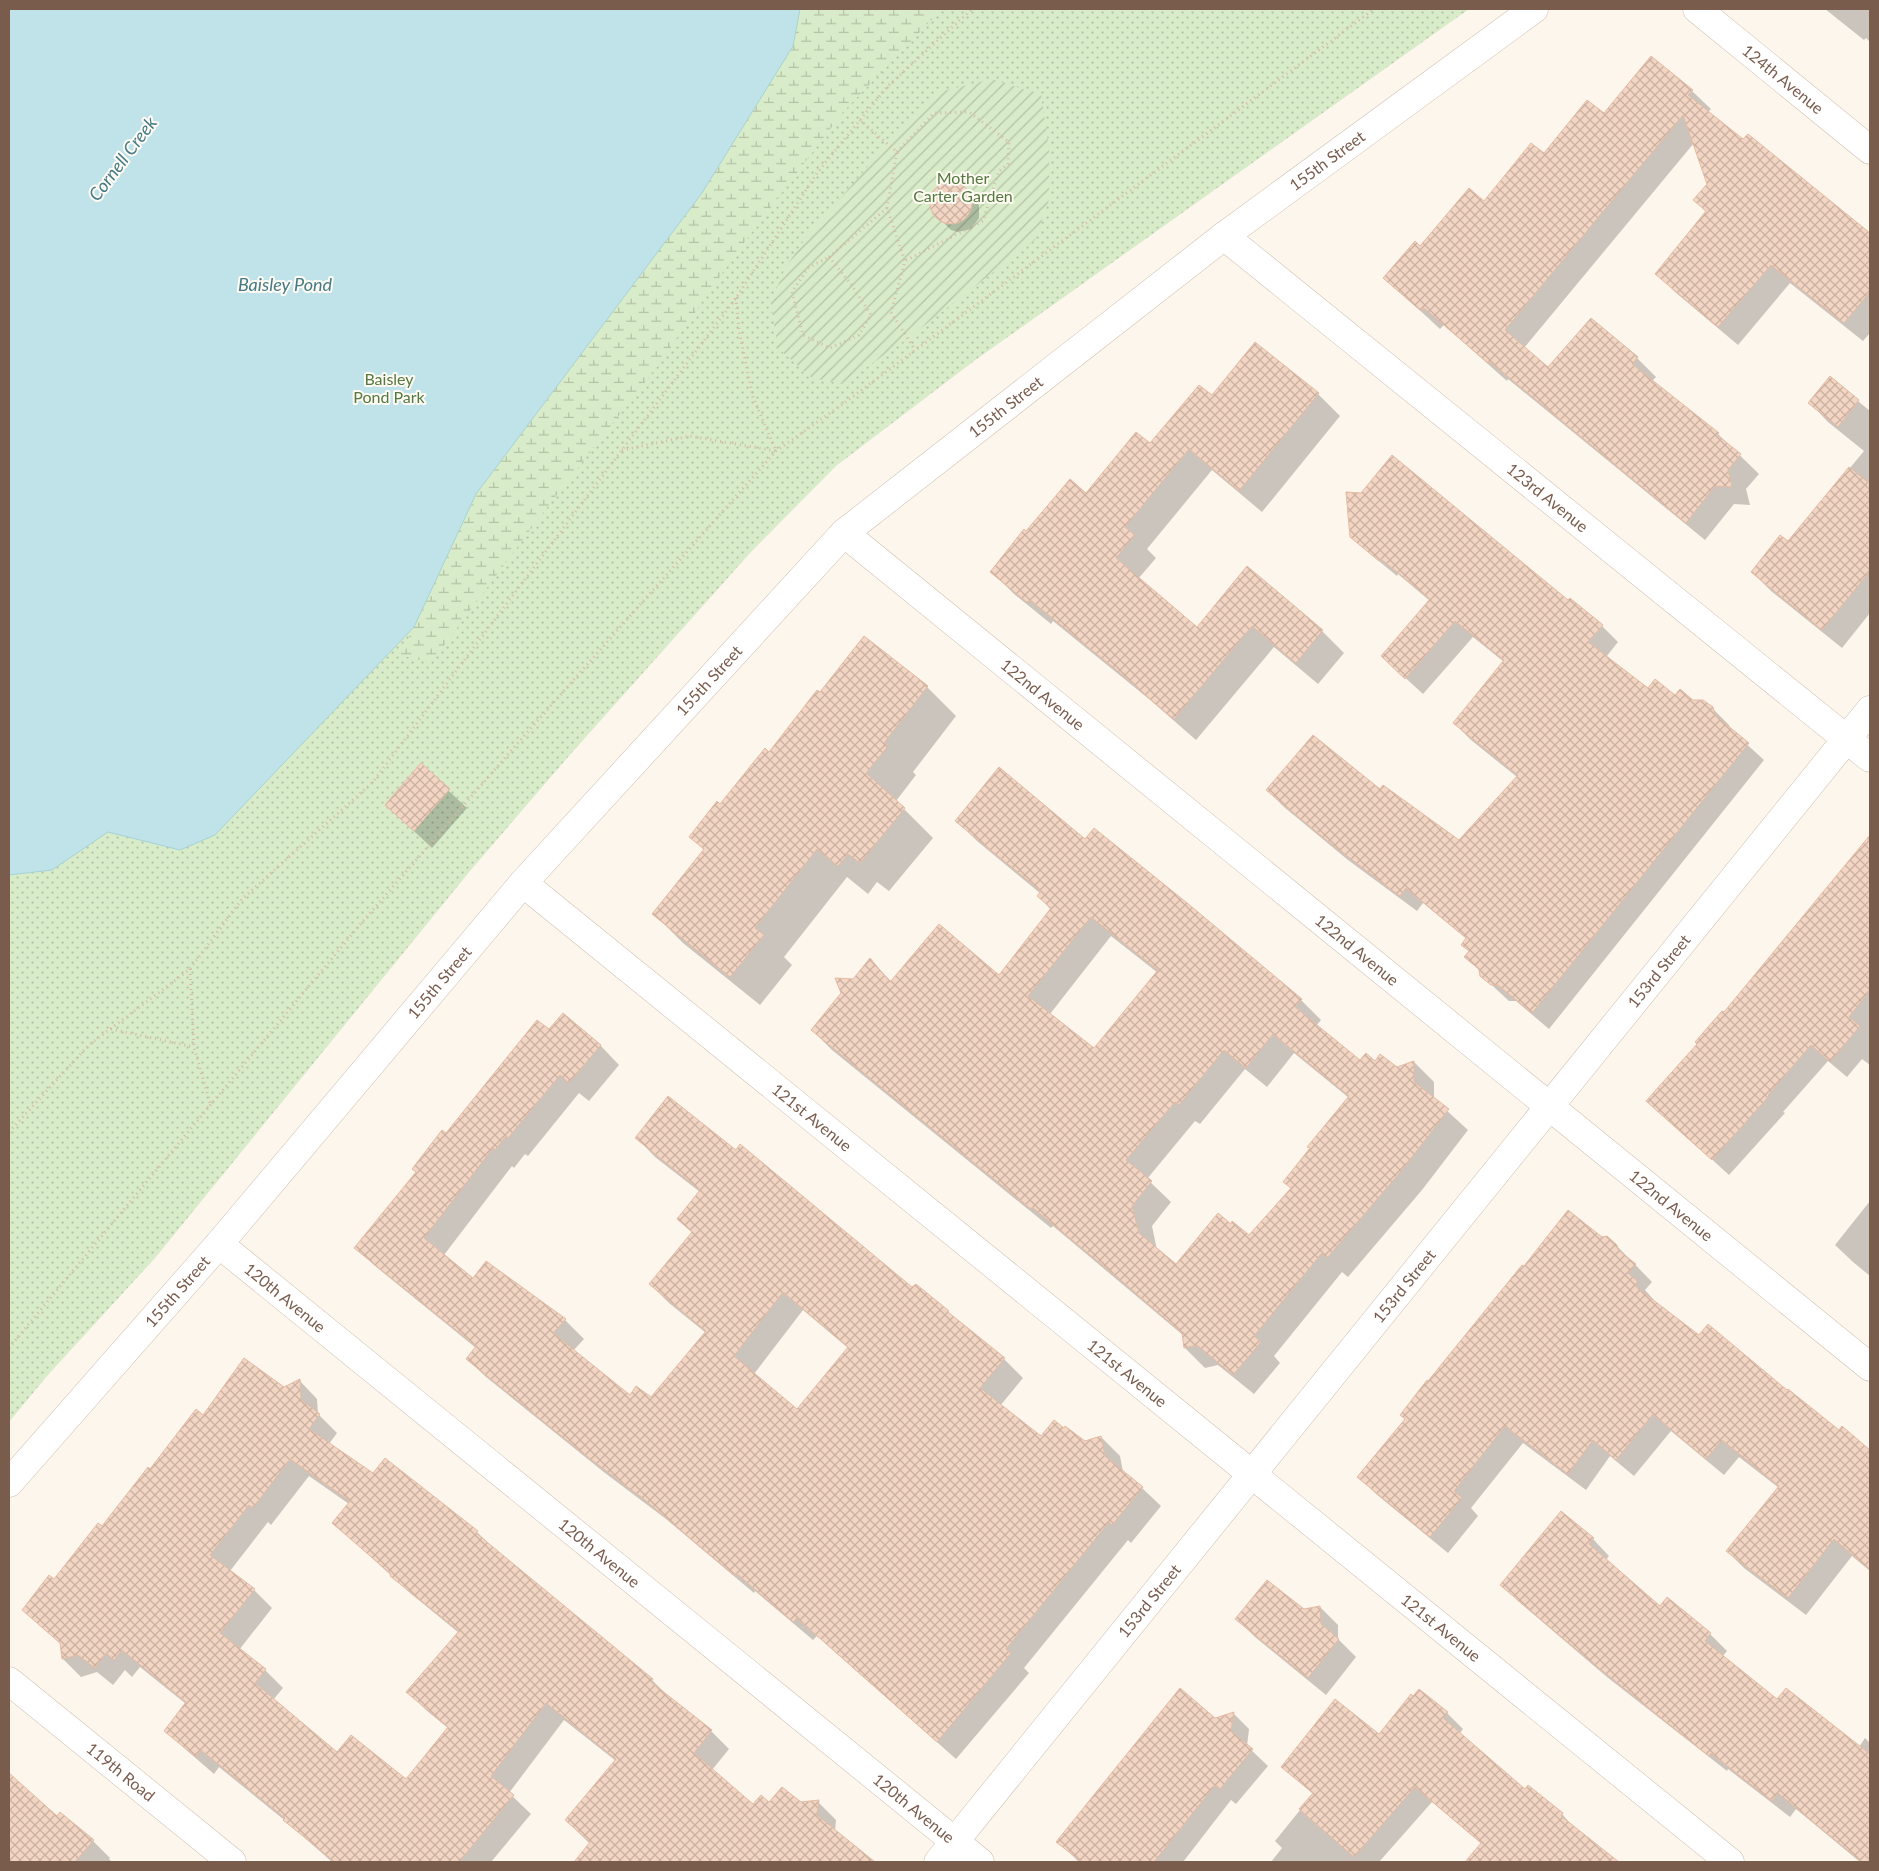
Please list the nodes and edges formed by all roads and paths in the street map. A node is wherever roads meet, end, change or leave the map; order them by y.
1 (972, 9) edge
2 (1374, 9) edge
3 (1534, 9) edge
4 (1697, 9) edge
5 (860, 120) junction
6 (1870, 150) edge
7 (897, 152) junction
8 (887, 208) junction
9 (1224, 236) junction
10 (830, 257) junction
11 (905, 261) junction
12 (736, 298) junction
13 (915, 350) junction
14 (622, 450) junction
15 (776, 451) junction
16 (844, 533) junction
17 (1870, 710) edge
18 (1847, 739) junction
19 (1870, 758) edge
20 (523, 883) junction
21 (190, 968) junction
22 (111, 1029) junction
23 (194, 1047) junction
24 (211, 1103) junction
25 (1549, 1107) junction
26 (9, 1132) edge
27 (219, 1244) junction
28 (9, 1348) edge
29 (1870, 1368) edge
30 (1251, 1475) junction
31 (9, 1483) edge
32 (9, 1681) edge
33 (946, 1852) edge
34 (232, 1862) edge
35 (980, 1862) edge
36 (1730, 1862) edge

1 - 5 path
2 - 13 path
3 - 9 street, 155th Street
4 - 6 street, 124th Avenue
5 - 7 path
5 - 12 path
7 - 8 path
7 - 11 path
8 - 10 path
8 - 11 path
9 - 16 street, 155th Street
9 - 18 street, 123rd Avenue
10 - 10 path
11 - 13 path
12 - 14 path
12 - 15 path
13 - 15 path
14 - 15 path
14 - 21 path
15 - 24 path
16 - 20 street, 155th Street
16 - 25 street, 122nd Avenue
17 - 18 street, 153rd Street
18 - 19 street, 123rd Avenue
18 - 25 street, 153rd Street
20 - 27 street, 155th Street
20 - 30 street, 121st Avenue
21 - 22 path
21 - 23 path
22 - 23 path
22 - 26 path
23 - 24 path
24 - 28 path
25 - 29 street, 122nd Avenue
25 - 30 street, 153rd Street
27 - 31 street, 155th Street
27 - 33 street, 120th Avenue
30 - 33 street, 153rd Street
30 - 36 street, 121st Avenue
32 - 34 street, 119th Road
33 - 35 street, 120th Avenue

